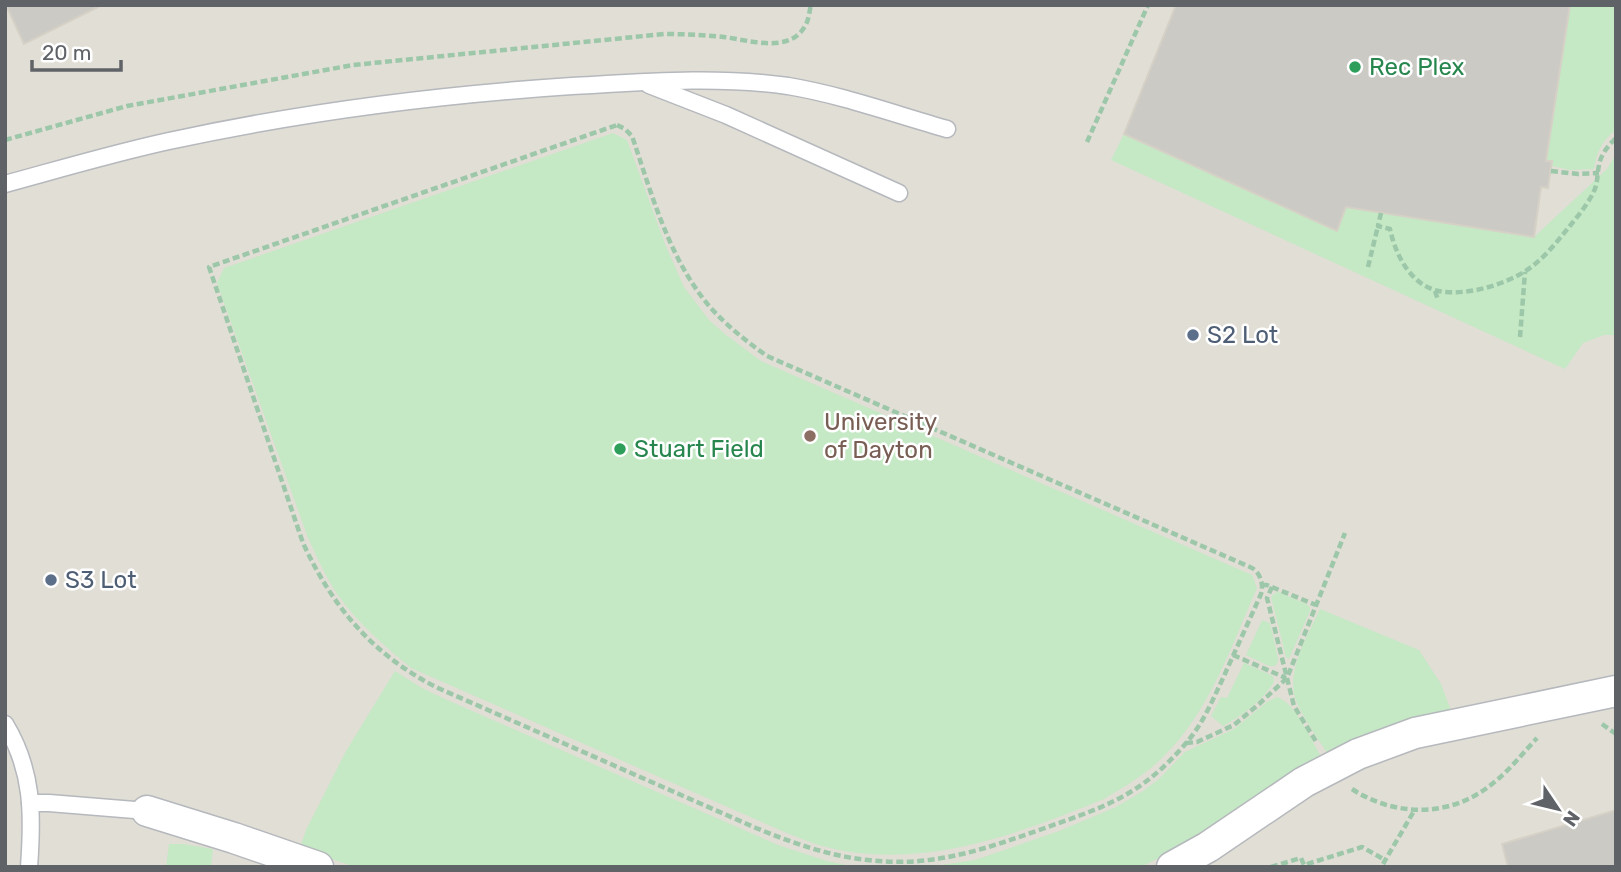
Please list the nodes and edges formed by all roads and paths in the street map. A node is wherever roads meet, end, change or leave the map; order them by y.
1 (811, 5) edge
2 (1148, 5) edge
3 (640, 82) junction
4 (947, 130) dead end
5 (1616, 138) edge
6 (5, 140) edge
7 (1087, 142) dead end
8 (1551, 172) dead end
9 (1599, 173) junction
10 (5, 184) edge
11 (899, 193) dead end
12 (1381, 213) dead end
13 (1378, 226) junction
14 (1368, 267) dead end
15 (1525, 271) junction
16 (1435, 291) junction
17 (1438, 300) dead end
18 (1520, 337) dead end
19 (1345, 533) dead end
20 (1262, 586) junction
21 (1272, 587) junction
22 (1317, 605) junction
23 (1233, 655) junction
24 (1287, 678) junction
25 (1616, 691) edge
26 (5, 724) edge
27 (1185, 743) junction
28 (1318, 744) dead end
29 (1530, 746) dead end
30 (1344, 784) dead end
31 (30, 803) junction
32 (146, 811) joint
33 (1414, 811) junction
34 (29, 867) edge
35 (318, 867) edge
36 (1172, 867) edge
37 (1271, 867) edge

1 - 6 path
2 - 7 path
3 - 4 lane
3 - 10 lane
3 - 11 lane
5 - 9 path
8 - 9 path
9 - 15 path
12 - 13 path
13 - 14 path
13 - 16 path
15 - 16 path
15 - 18 path
16 - 17 path
19 - 22 path
20 - 21 path
20 - 23 path
20 - 27 path
21 - 22 path
21 - 24 path
22 - 24 path
23 - 24 path
23 - 27 path
24 - 27 path
24 - 28 path
25 - 36 street
26 - 31 lane
29 - 33 path
30 - 33 path
31 - 32 lane
31 - 34 lane
32 - 35 street
33 - 37 path

